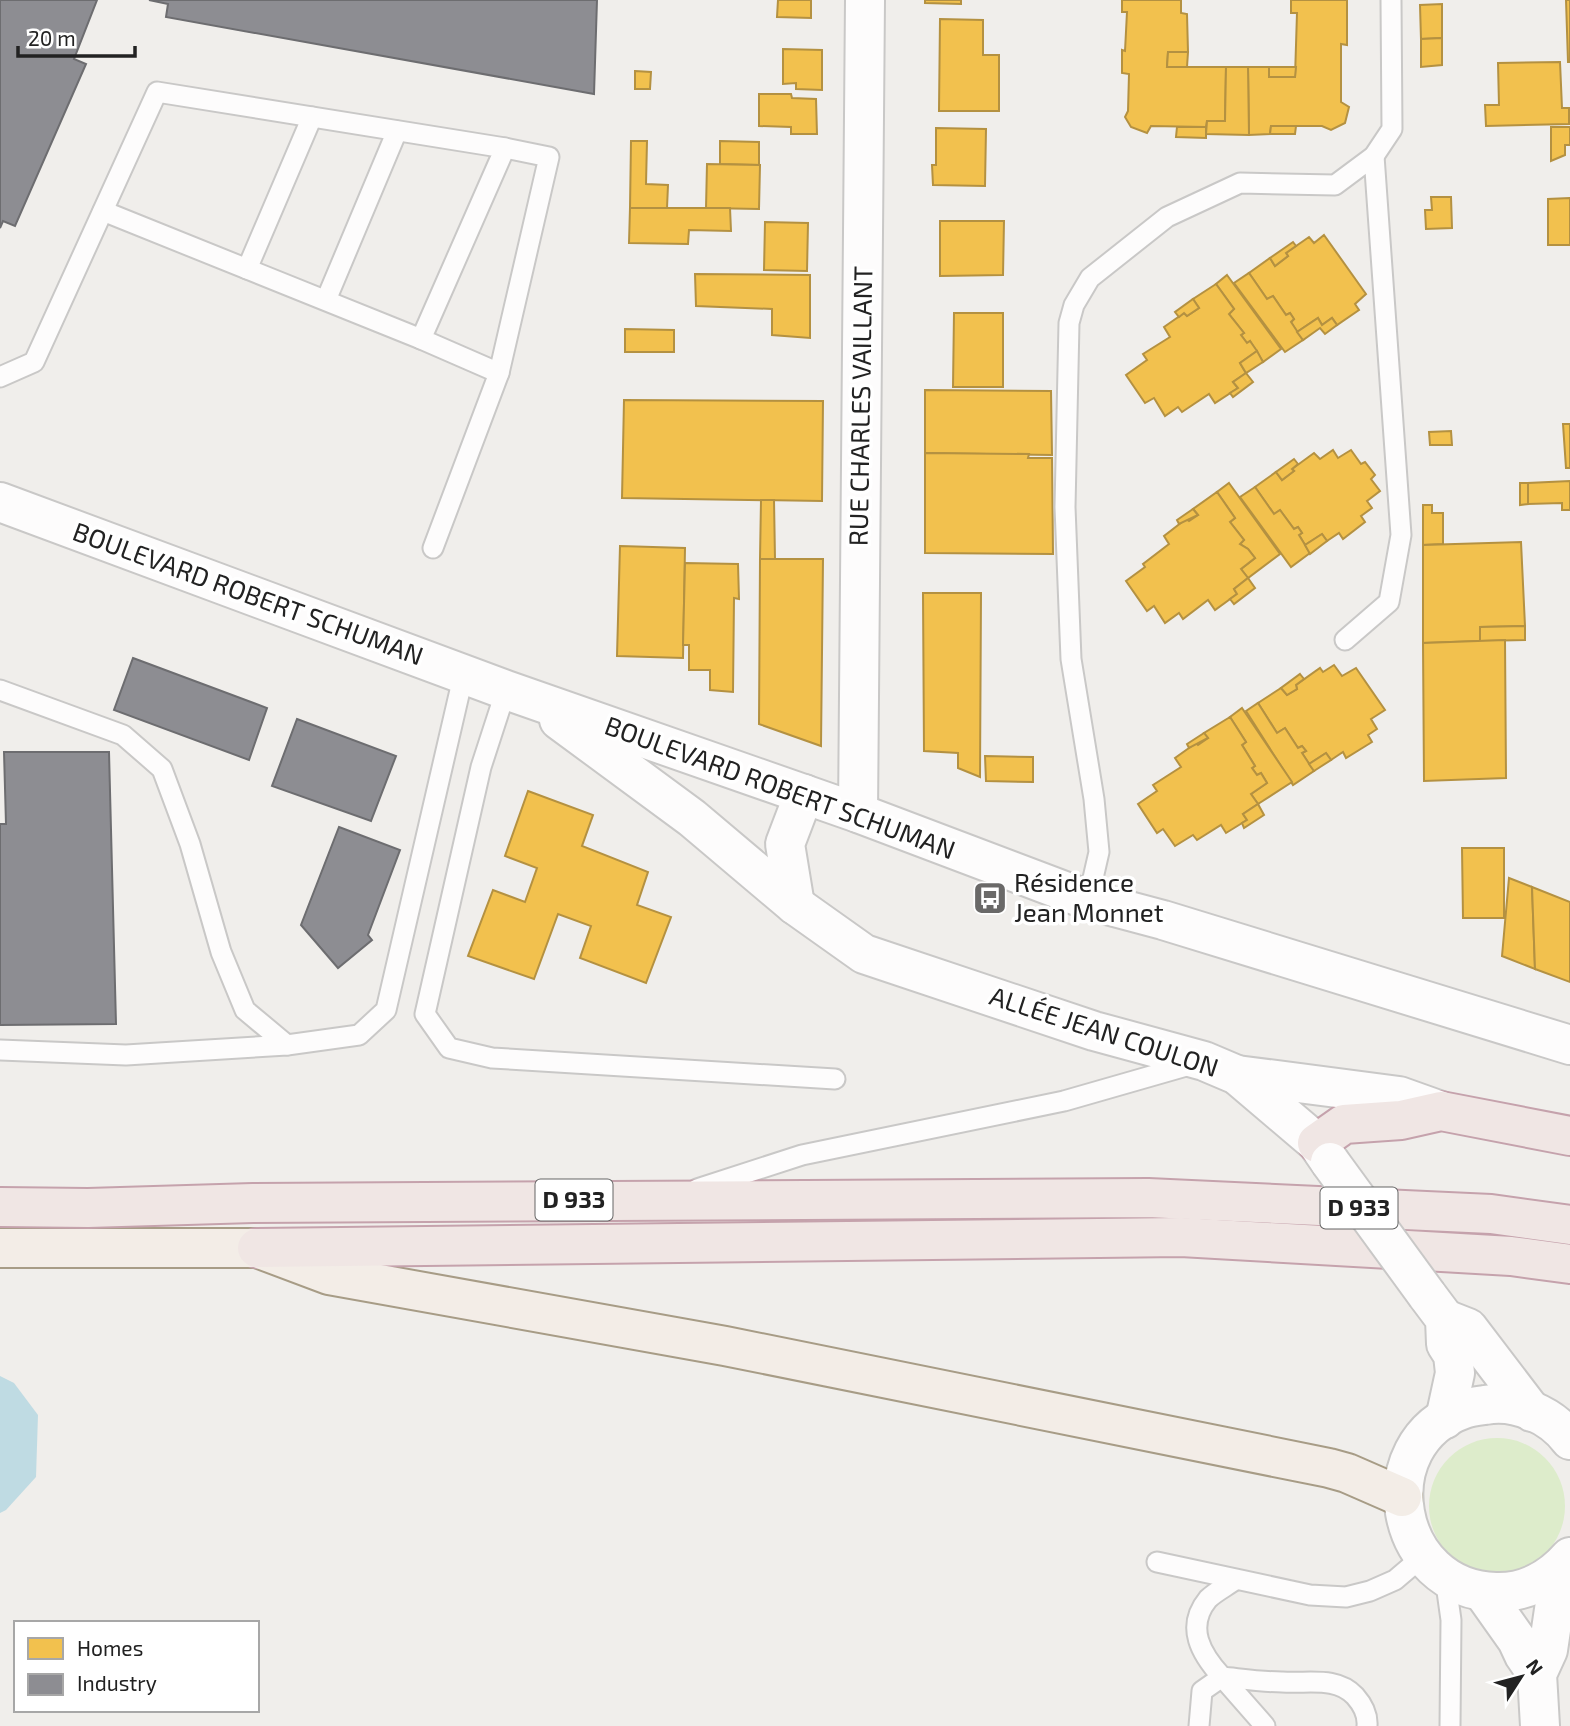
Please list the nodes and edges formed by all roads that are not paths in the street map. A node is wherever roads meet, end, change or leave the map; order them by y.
1 (865, 0) edge
2 (1391, 0) edge
3 (312, 117) junction
4 (397, 131) junction
5 (505, 148) junction
6 (1374, 156) junction
7 (103, 211) junction
8 (247, 269) junction
9 (326, 300) junction
10 (421, 339) junction
11 (499, 373) junction
12 (0, 377) edge
13 (0, 502) edge
14 (433, 548) dead end
15 (1345, 640) dead end
16 (464, 673) junction
17 (0, 690) edge
18 (518, 694) junction
19 (804, 794) junction
20 (858, 813) junction
21 (1088, 900) junction
22 (795, 905) junction
23 (287, 1045) junction
24 (1570, 1045) edge
25 (0, 1050) edge
26 (1221, 1068) junction
27 (835, 1079) dead end
28 (1441, 1111) junction
29 (1570, 1136) edge
30 (1323, 1152) junction
31 (667, 1199) junction
32 (0, 1207) edge
33 (1570, 1225) edge
34 (0, 1248) edge
35 (257, 1248) junction
36 (1570, 1264) edge
37 (1436, 1307) junction
38 (1532, 1412) junction
39 (1445, 1419) junction
40 (1570, 1440) edge
41 (1402, 1497) junction
42 (1157, 1562) dead end
43 (1565, 1563) edge
44 (1434, 1567) junction
45 (1235, 1580) junction
46 (1483, 1592) junction
47 (1537, 1674) junction
48 (1222, 1677) junction
49 (1199, 1726) edge
50 (1265, 1726) edge
51 (1367, 1726) edge
52 (1450, 1726) edge
53 (1540, 1726) edge

1 - 20 street, RUE CHARLES VAILLANT
2 - 6 lane
3 - 4 lane
3 - 7 lane
3 - 8 lane
4 - 5 lane
4 - 9 lane
5 - 10 lane
5 - 11 lane
6 - 15 lane
6 - 21 lane
7 - 8 lane
7 - 12 lane
8 - 9 lane
9 - 10 lane
10 - 11 lane
11 - 14 lane
13 - 16 street, BOULEVARD ROBERT SCHUMAN
16 - 18 street, BOULEVARD ROBERT SCHUMAN
16 - 23 lane
17 - 23 lane
18 - 19 street, BOULEVARD ROBERT SCHUMAN
18 - 22 street, ALLÉE JEAN COULON
18 - 27 lane
19 - 20 street, BOULEVARD ROBERT SCHUMAN
19 - 22 street
20 - 21 street, BOULEVARD ROBERT SCHUMAN
21 - 24 street, BOULEVARD ROBERT SCHUMAN
22 - 26 street, ALLÉE JEAN COULON
23 - 25 lane
26 - 28 street
26 - 30 street, ALLÉE JEAN COULON
26 - 31 lane
28 - 29 highway
28 - 30 highway
30 - 37 street, ALLÉE JEAN COULON, bridge
31 - 32 highway, D 933
31 - 33 highway, D 933
34 - 35 main road, D 933
35 - 36 highway, D 933
35 - 41 main road
37 - 38 street, ALLÉE JEAN COULON
37 - 39 street, ALLÉE JEAN COULON
38 - 39 street
38 - 40 street
39 - 41 street
41 - 44 street
42 - 45 lane
43 - 46 street
43 - 47 street
44 - 45 lane
44 - 46 street
44 - 52 lane
45 - 48 lane
46 - 47 street
47 - 53 street
48 - 49 lane
48 - 50 lane
48 - 51 lane

